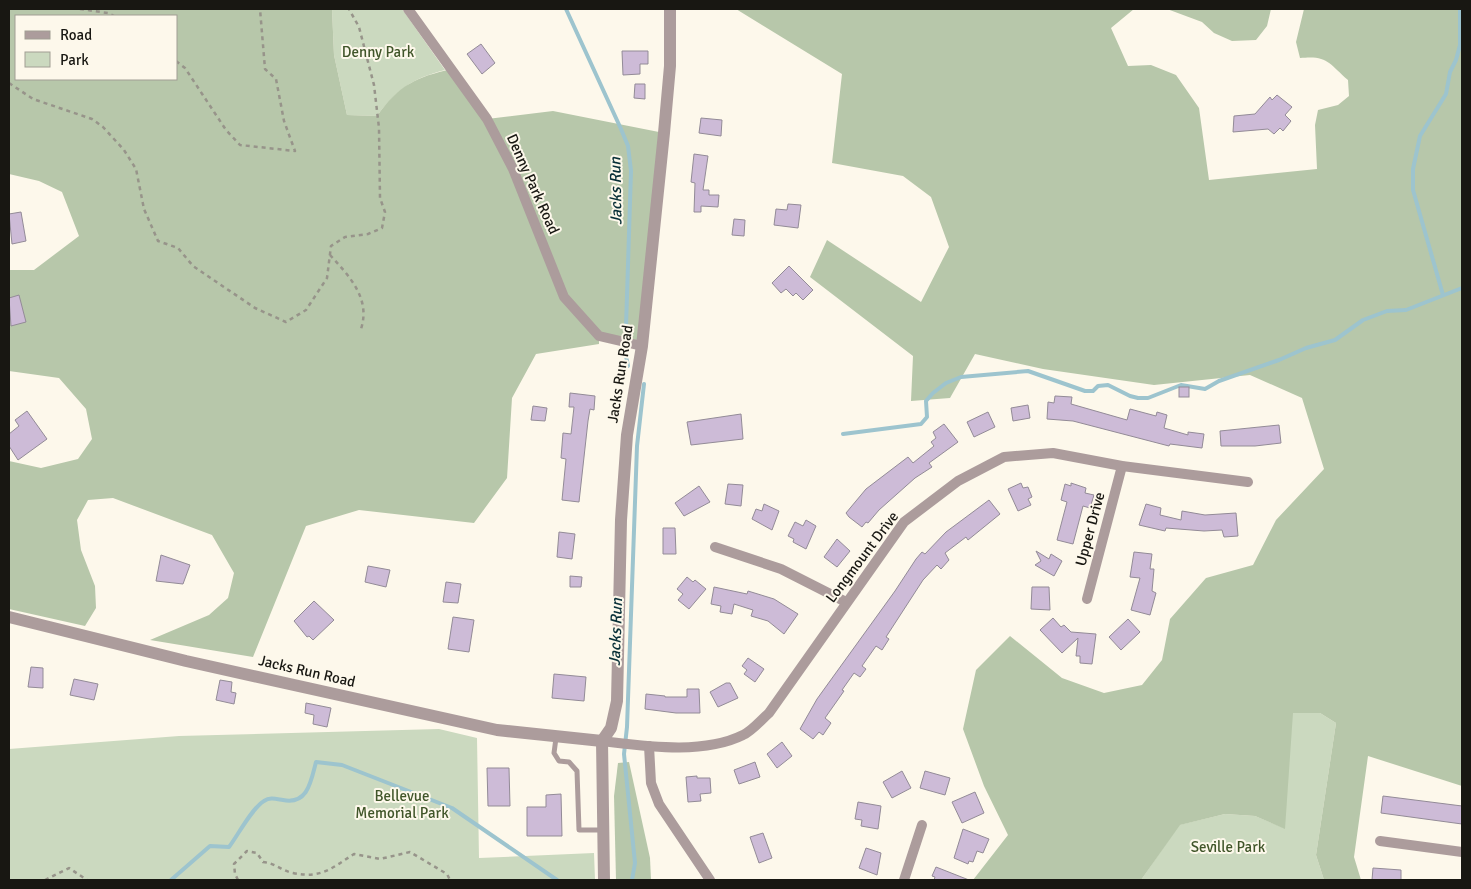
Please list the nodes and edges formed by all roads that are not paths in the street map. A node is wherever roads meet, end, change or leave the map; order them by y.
1 (408, 9) edge
2 (670, 9) edge
3 (642, 346) junction
4 (1122, 466) junction
5 (1248, 482) dead end
6 (715, 547) dead end
7 (1087, 599) dead end
8 (846, 602) junction
9 (9, 617) edge
10 (556, 736) junction
11 (602, 741) junction
12 (649, 746) junction
13 (922, 824) dead end
14 (603, 830) junction
15 (1380, 841) dead end
16 (1462, 852) edge
17 (604, 880) edge
18 (710, 880) edge
19 (904, 880) edge

1 - 3 street, Denny Park Road
2 - 3 street, Jacks Run Road
3 - 11 street, Jacks Run Road
4 - 5 street, Longmount Drive
4 - 7 street, Upper Drive
4 - 8 street, Longmount Drive
6 - 8 street
8 - 12 street, Longmount Drive
9 - 10 street, Jacks Run Road
10 - 11 street, Jacks Run Road
10 - 14 lane
11 - 12 street, Longmount Drive
11 - 14 street, Jacks Run Road
12 - 18 street
13 - 19 street
14 - 17 street, Jacks Run Road
15 - 16 street

